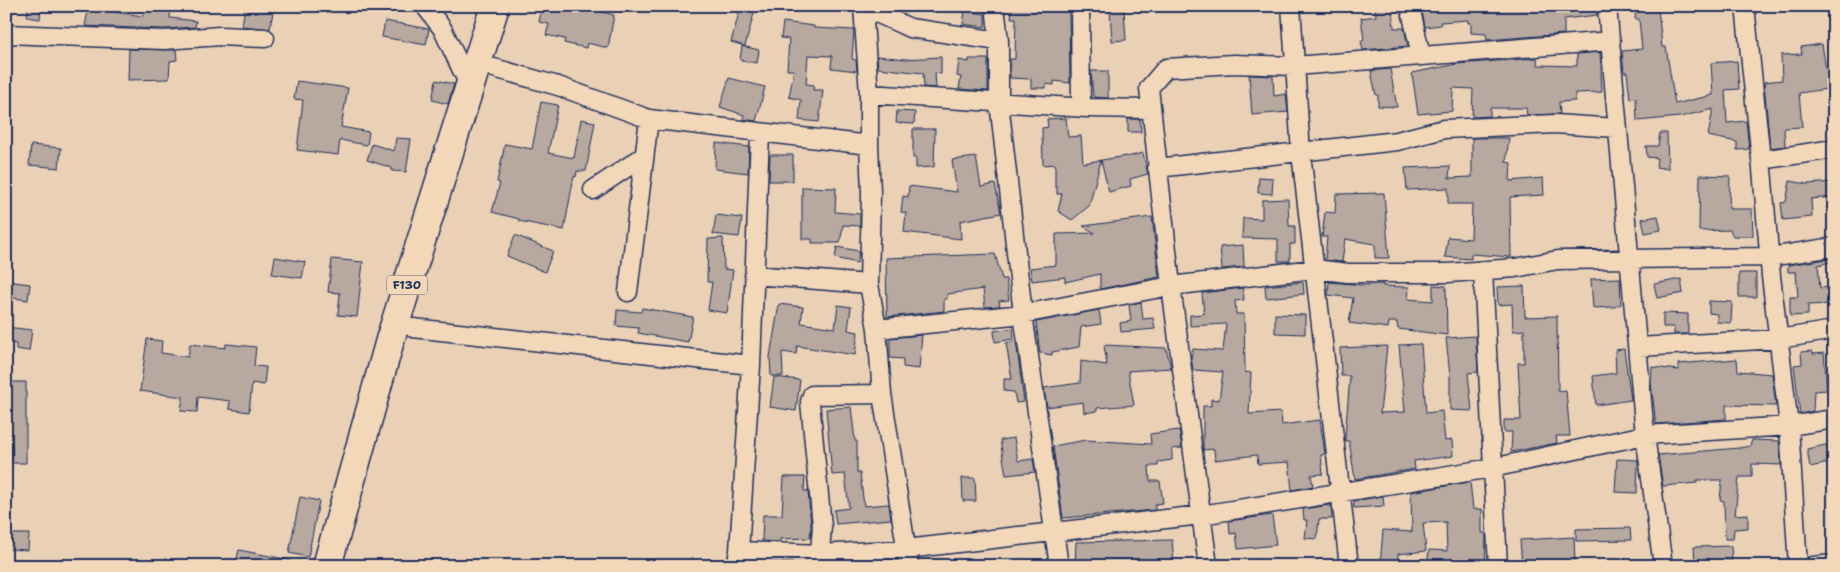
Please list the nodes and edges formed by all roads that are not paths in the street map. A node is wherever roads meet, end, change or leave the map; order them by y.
1 (426, 6) edge
2 (495, 6) edge
3 (514, 6) edge
4 (995, 6) edge
5 (1080, 6) edge
6 (1291, 6) edge
7 (1410, 6) edge
8 (1607, 6) edge
9 (1745, 6) edge
10 (862, 7) edge
11 (6, 34) edge
12 (266, 38) dead end
13 (998, 41) junction
14 (1611, 41) junction
15 (1421, 56) junction
16 (1295, 66) junction
17 (494, 68) junction
18 (470, 87) junction
19 (869, 94) junction
20 (999, 102) junction
21 (1081, 107) junction
22 (1151, 109) junction
23 (649, 119) junction
24 (1617, 128) junction
25 (760, 133) junction
26 (869, 145) junction
27 (1834, 149) edge
28 (1301, 153) junction
29 (644, 156) junction
30 (1761, 160) junction
31 (1157, 168) junction
32 (593, 190) dead end
33 (1834, 247) edge
34 (428, 249) junction
35 (1631, 257) junction
36 (1769, 257) junction
37 (1314, 269) junction
38 (1483, 271) junction
39 (754, 275) junction
40 (869, 284) junction
41 (1171, 286) junction
42 (628, 292) dead end
43 (1024, 314) junction
44 (413, 328) junction
45 (877, 329) junction
46 (1834, 330) edge
47 (1779, 339) junction
48 (1638, 347) junction
49 (751, 365) junction
50 (882, 394) junction
51 (1834, 420) edge
52 (1789, 426) junction
53 (1645, 435) junction
54 (1492, 468) junction
55 (1340, 492) junction
56 (1202, 515) junction
57 (1053, 531) junction
58 (907, 558) edge
59 (738, 559) edge
60 (820, 560) edge
61 (1834, 564) edge
62 (327, 566) edge
63 (346, 566) edge
64 (1060, 566) edge
65 (1208, 566) edge
66 (1348, 566) edge
67 (1498, 566) edge
68 (1663, 566) edge
69 (1798, 566) edge
70 (1813, 566) edge

1 - 18 street
2 - 18 main road, F130
3 - 17 main road, F130
4 - 13 street
5 - 21 street
6 - 16 street
7 - 15 street
8 - 14 street
9 - 30 street
10 - 13 street
10 - 19 street
11 - 12 street
13 - 20 street
14 - 15 street
14 - 24 street
15 - 16 street
16 - 22 street
16 - 28 street
17 - 23 street
17 - 34 main road, F130
18 - 34 main road, F130
19 - 20 street
19 - 26 street
20 - 21 street
20 - 43 street
21 - 22 street
22 - 31 street
23 - 25 street
23 - 29 street
24 - 28 street
24 - 35 street
25 - 26 street
25 - 39 street
26 - 40 street
27 - 30 street
28 - 31 street
28 - 37 street
29 - 32 street
29 - 42 street
30 - 36 street
31 - 41 street
33 - 36 street
34 - 44 main road, F130
34 - 62 main road, F130
35 - 36 street
35 - 38 street
35 - 48 street
36 - 47 street
37 - 38 street
37 - 41 street
37 - 55 street
38 - 54 street
39 - 40 street
39 - 49 street
40 - 45 street
41 - 43 street
41 - 56 street
43 - 45 street
43 - 57 street
44 - 49 street
44 - 63 main road, F130
45 - 50 street
46 - 47 street
47 - 48 street
47 - 52 street
48 - 53 street
49 - 59 street
50 - 58 street
50 - 60 street
51 - 52 street
52 - 53 street
52 - 69 street
53 - 54 street
53 - 68 street
54 - 55 street
54 - 67 street
55 - 56 street
55 - 66 street
56 - 57 street
56 - 65 street
57 - 58 street
57 - 64 street
58 - 60 street
59 - 60 street
61 - 70 street

